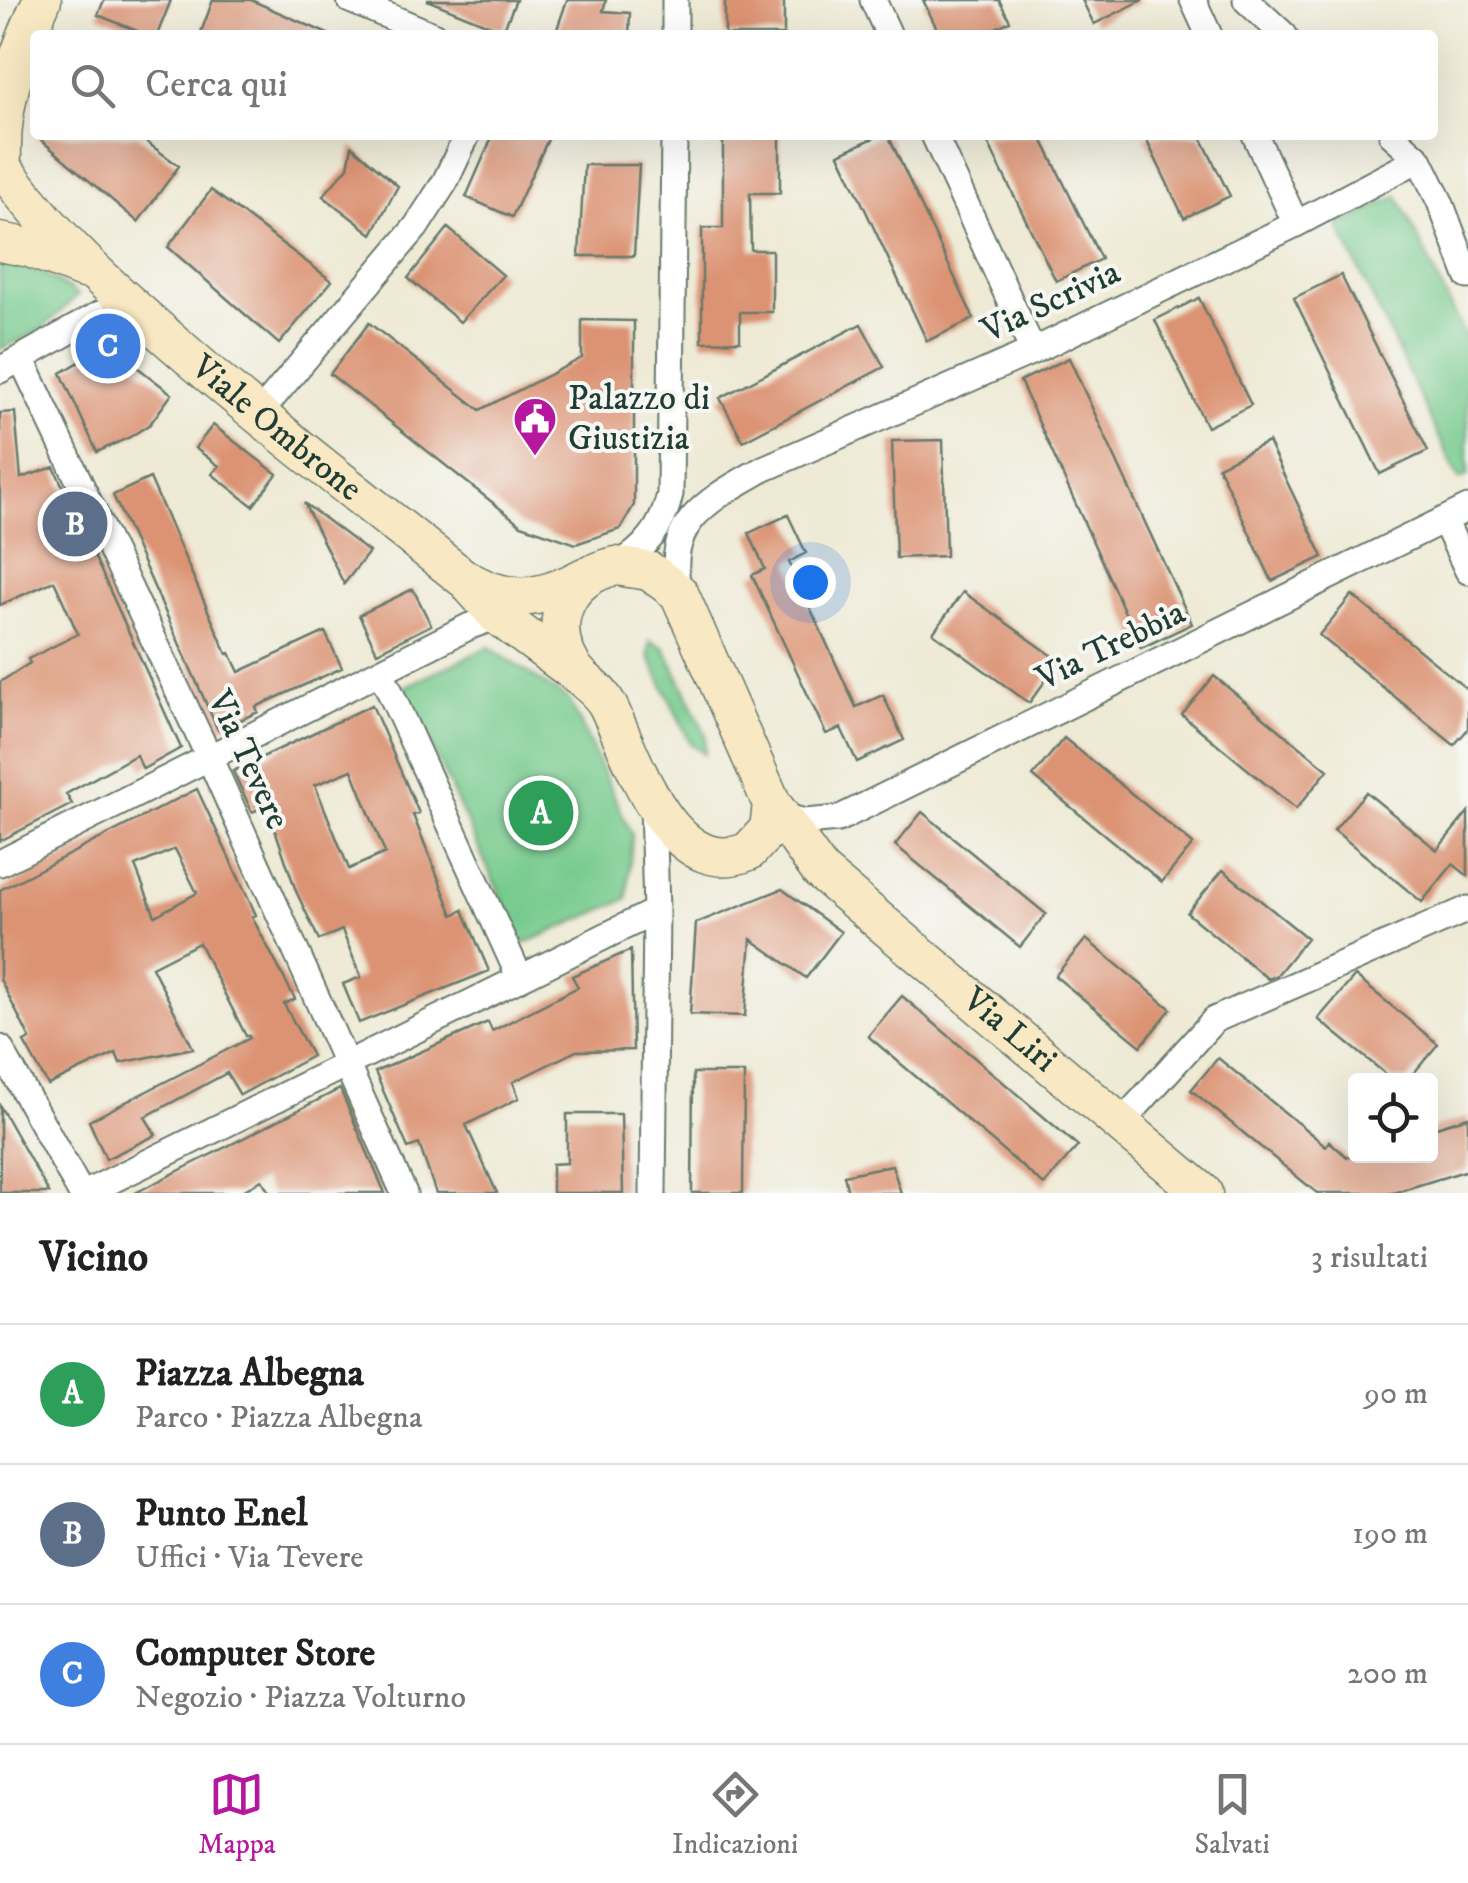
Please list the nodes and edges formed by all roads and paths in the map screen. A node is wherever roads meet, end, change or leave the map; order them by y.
1 (27, 0) edge
2 (42, 0) edge
3 (350, 0) edge
4 (675, 0) edge
5 (872, 0) edge
6 (1193, 0) edge
7 (1246, 0) edge
8 (421, 30) edge
9 (675, 30) edge
10 (887, 30) edge
11 (1207, 30) edge
12 (1279, 30) edge
13 (12, 43) edge
14 (0, 72) edge
15 (465, 140) edge
16 (660, 140) edge
17 (674, 140) edge
18 (936, 140) edge
19 (1257, 140) edge
20 (1398, 140) edge
21 (1419, 158) junction
22 (4, 162) edge
23 (674, 163) junction
24 (0, 219) edge
25 (1296, 224) junction
26 (0, 242) edge
27 (94, 274) junction
28 (1468, 276) edge
29 (134, 309) junction
30 (1033, 351) junction
31 (11, 365) edge
32 (258, 416) junction
33 (671, 477) junction
34 (708, 500) junction
35 (1468, 508) edge
36 (1445, 522) junction
37 (1468, 571) edge
38 (600, 572) junction
39 (462, 577) junction
40 (679, 593) junction
41 (498, 616) junction
42 (381, 672) junction
43 (578, 675) junction
44 (208, 757) junction
45 (654, 804) junction
46 (775, 809) junction
47 (740, 855) junction
48 (0, 863) edge
49 (820, 871) junction
50 (1468, 909) edge
51 (656, 912) junction
52 (520, 978) junction
53 (0, 1048) edge
54 (347, 1062) junction
55 (1122, 1122) junction
56 (1201, 1192) edge
57 (84, 1193) edge
58 (404, 1193) edge
59 (652, 1193) edge

1 - 13 main road
2 - 13 main road
3 - 8 street
4 - 9 street
5 - 10 street
6 - 11 street
7 - 12 street
13 - 14 main road
13 - 22 main road
15 - 32 street
16 - 23 street
17 - 23 street
18 - 30 street
19 - 25 street
20 - 21 street
21 - 25 street, Via Scrivia
21 - 28 street
22 - 24 main road
22 - 27 main road, Viale Ombrone
23 - 33 street
25 - 30 street, Via Scrivia
26 - 27 main road, Viale Ombrone
27 - 29 main road, Viale Ombrone
29 - 31 street
29 - 32 main road, Viale Ombrone
30 - 34 street, Via Scrivia
31 - 44 street, Via Tevere
32 - 39 main road, Viale Ombrone
33 - 34 street
33 - 38 street
34 - 40 street, Via Scrivia
35 - 36 street, Via Trebbia
36 - 37 street
36 - 46 street, Via Trebbia
38 - 39 main road, Viale Ombrone
38 - 40 main road
38 - 43 main road
39 - 41 main road, Viale Ombrone
40 - 46 main road, Via Liri
41 - 42 street
41 - 43 main road, Viale Ombrone
42 - 44 street
42 - 52 street
43 - 45 main road, Via Liri
44 - 48 street
44 - 54 street, Via Tevere
45 - 47 main road, Via Liri
45 - 51 street
46 - 47 main road
46 - 49 main road, Via Liri
47 - 49 main road, Via Liri
49 - 55 main road, Via Liri
50 - 55 street
51 - 52 street
51 - 59 street
52 - 54 street
53 - 57 street
54 - 57 street
54 - 58 street, Via Tevere
55 - 56 main road, Via Liri

